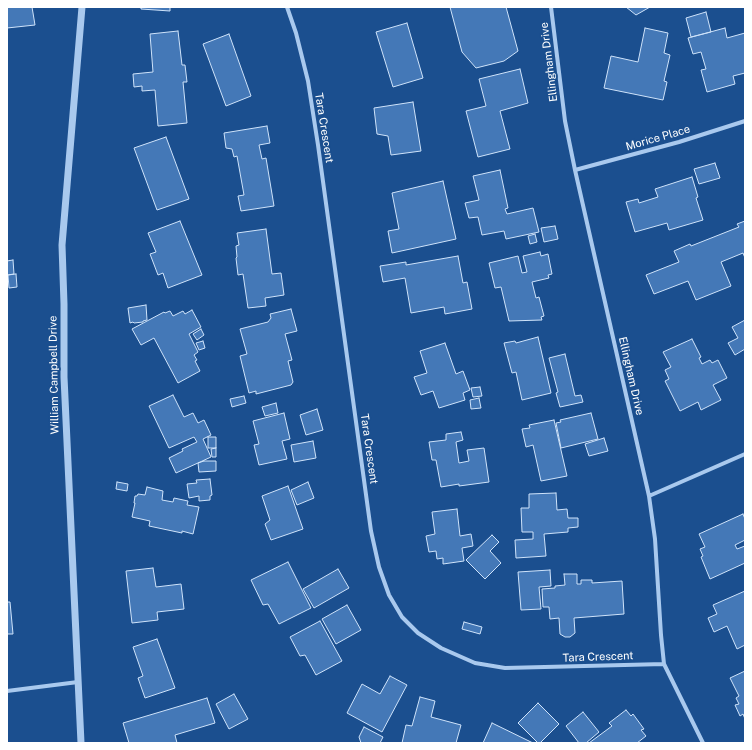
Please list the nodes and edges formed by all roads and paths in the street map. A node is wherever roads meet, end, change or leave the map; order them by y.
1 (82, 7) edge
2 (287, 7) edge
3 (551, 7) edge
4 (745, 121) edge
5 (575, 170) junction
6 (745, 454) edge
7 (649, 496) junction
8 (664, 664) junction
9 (78, 682) junction
10 (7, 691) edge
11 (81, 743) edge
12 (703, 743) edge

1 - 9 street, William Campbell Drive
2 - 8 street, Tara Crescent
3 - 5 street, Ellingham Drive
4 - 5 street, Morice Place
5 - 7 street, Ellingham Drive
6 - 7 street
7 - 8 street, Ellingham Drive
8 - 12 street, Ellingham Drive
9 - 10 street
9 - 11 street, William Campbell Drive

